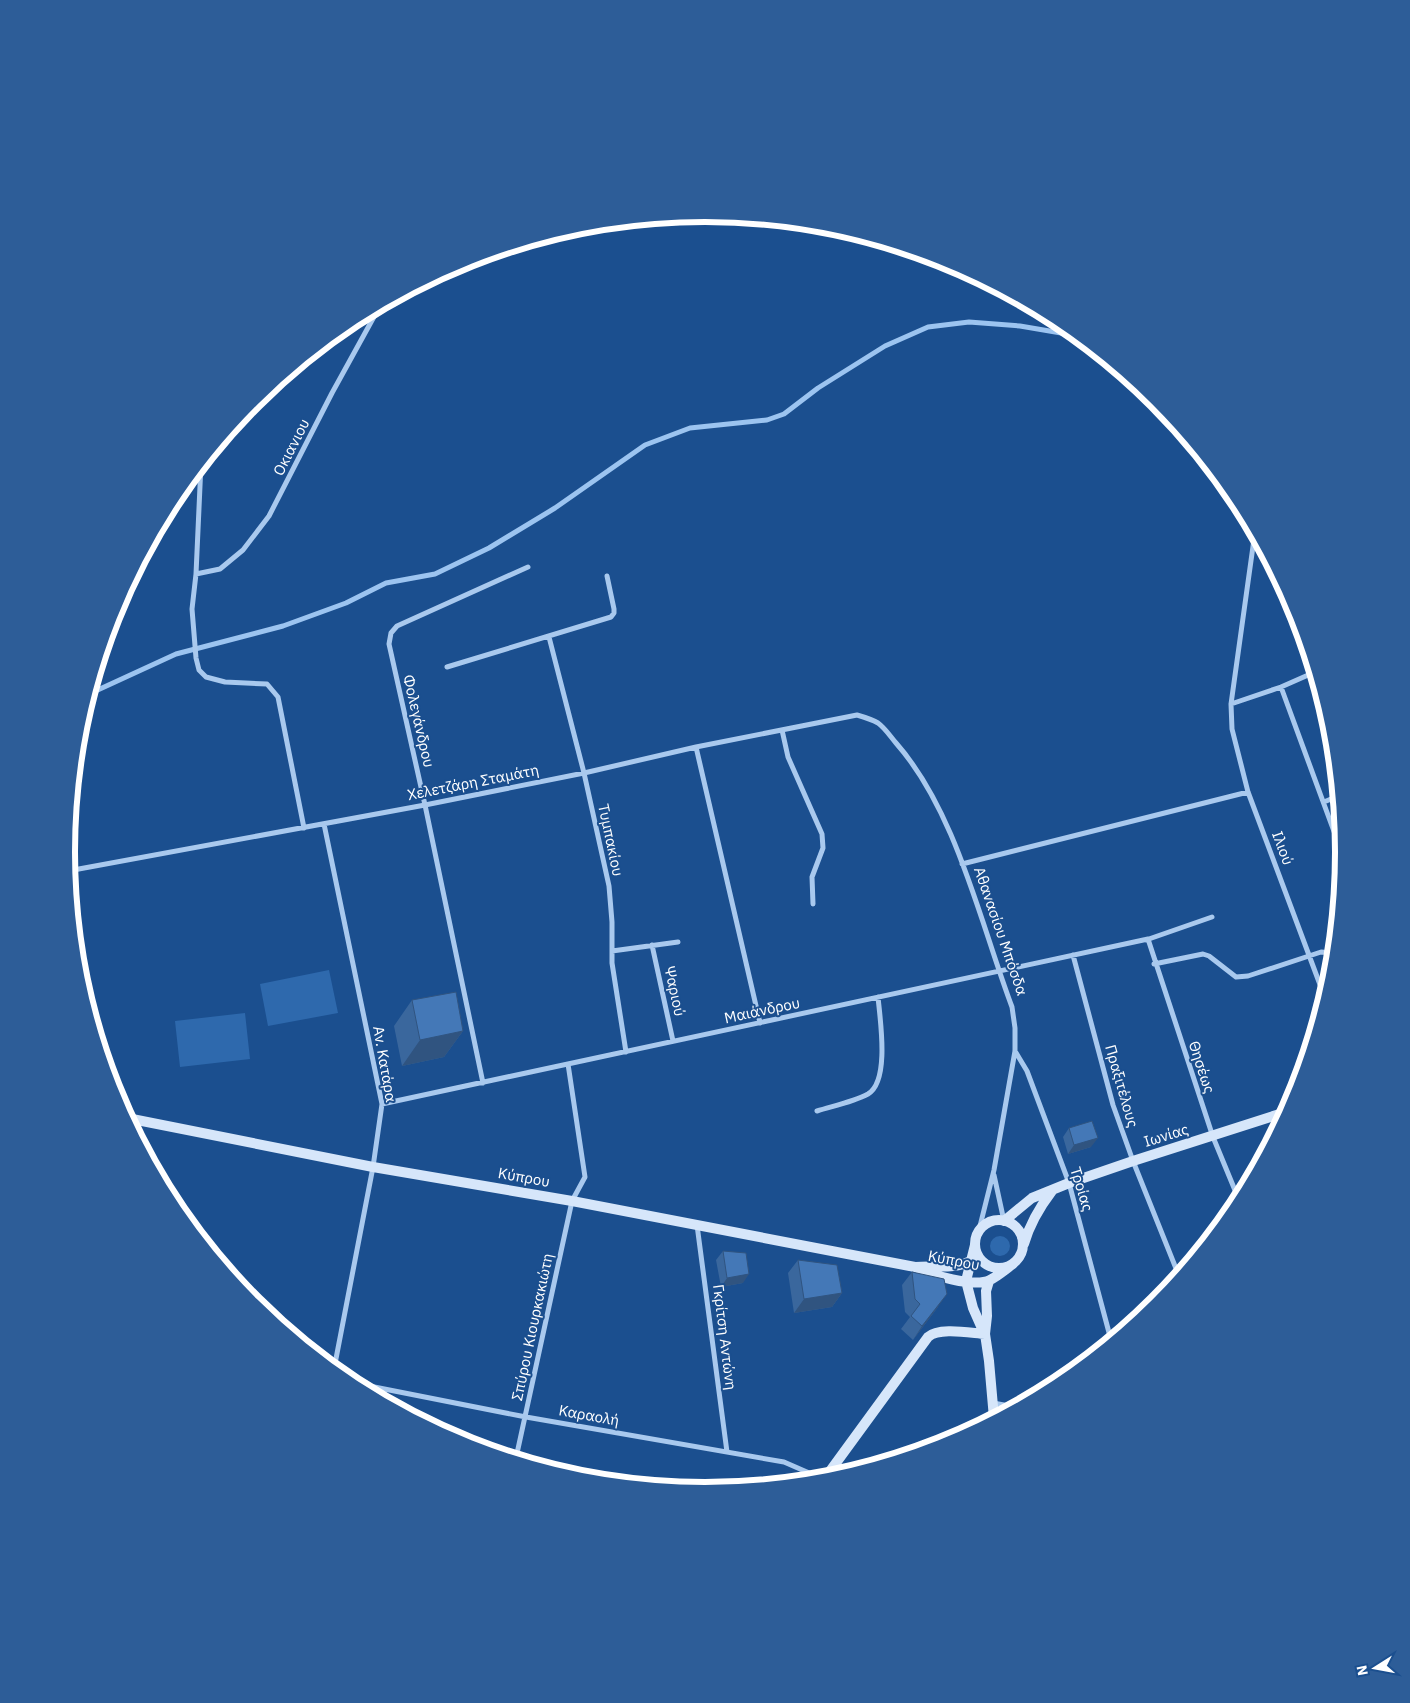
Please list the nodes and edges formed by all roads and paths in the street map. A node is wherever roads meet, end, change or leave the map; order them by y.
1 (375, 316) edge
2 (201, 474) edge
3 (1254, 541) edge
4 (528, 567) dead end
5 (196, 574) junction
6 (607, 576) dead end
7 (549, 637) junction
8 (447, 666) dead end
9 (1310, 674) edge
10 (1282, 687) junction
11 (1231, 704) junction
12 (880, 724) joint
13 (782, 730) junction
14 (696, 747) junction
15 (584, 773) junction
16 (1248, 792) junction
17 (1333, 798) edge
18 (1324, 802) junction
19 (425, 805) junction
20 (324, 824) junction
21 (304, 828) junction
22 (1335, 831) edge
23 (962, 864) junction
24 (75, 870) edge
25 (812, 904) dead end
26 (1212, 918) dead end
27 (1145, 940) junction
28 (678, 942) dead end
29 (652, 946) junction
30 (612, 951) junction
31 (1327, 952) edge
32 (1073, 956) junction
33 (1310, 956) junction
34 (1154, 964) junction
35 (999, 972) junction
36 (1320, 985) edge
37 (878, 998) junction
38 (760, 1023) junction
39 (674, 1042) junction
40 (1015, 1051) junction
41 (626, 1052) junction
42 (568, 1064) junction
43 (483, 1083) junction
44 (382, 1104) junction
45 (816, 1111) dead end
46 (1277, 1115) edge
47 (135, 1120) edge
48 (1213, 1137) junction
49 (1133, 1161) junction
50 (373, 1167) junction
51 (994, 1170) junction
52 (1069, 1183) junction
53 (1054, 1189) junction
54 (1236, 1192) edge
55 (572, 1201) junction
56 (1004, 1221) junction
57 (697, 1225) junction
58 (977, 1239) junction
59 (1023, 1250) junction
60 (970, 1261) junction
61 (1013, 1264) junction
62 (915, 1267) junction
63 (1176, 1270) edge
64 (966, 1281) junction
65 (989, 1281) junction
66 (1110, 1333) edge
67 (985, 1334) junction
68 (335, 1361) edge
69 (374, 1387) edge
70 (993, 1403) junction
71 (1005, 1405) edge
72 (994, 1412) edge
73 (526, 1417) junction
74 (727, 1452) junction
75 (517, 1453) edge
76 (832, 1468) edge
77 (808, 1472) edge

1 - 5 street, Οκιανιου
2 - 5 street
3 - 11 street, Ιλιού
4 - 19 street, Φολεγάνδρου
5 - 21 street
6 - 7 street
7 - 8 street
7 - 15 street, Τυμπακίου
9 - 10 street
10 - 11 street
10 - 18 street
11 - 16 street, Ιλιού
12 - 13 street, Χελετζάρη Σταμάτη
12 - 23 street, Αθανασίου Μπόσδα
13 - 14 street, Χελετζάρη Σταμάτη
13 - 25 street
14 - 15 street, Χελετζάρη Σταμάτη
14 - 38 street
15 - 19 street, Χελετζάρη Σταμάτη
15 - 30 street, Τυμπακίου
16 - 23 street
16 - 33 street, Ιλιού
17 - 18 street
18 - 22 street
19 - 20 street, Χελετζάρη Σταμάτη
19 - 43 street, Φολεγάνδρου
20 - 21 street, Χελετζάρη Σταμάτη
20 - 44 street, Αν. Κατάρα
21 - 24 street, Χελετζάρη Σταμάτη
23 - 35 street, Αθανασίου Μπόσδα
26 - 27 street, Μαιάνδρου
27 - 32 street, Μαιάνδρου
27 - 34 street, Θησέως
28 - 29 street
29 - 30 street
29 - 39 street, Ψαριού
30 - 41 street, Τυμπακίου
31 - 33 street
32 - 35 street, Μαιάνδρου
32 - 49 street, Πραξιτέλους
33 - 34 street
33 - 36 street, Ιλιού
34 - 48 street, Θησέως
35 - 37 street, Μαιάνδρου
35 - 40 street, Αθανασίου Μπόσδα
37 - 38 street, Μαιάνδρου
37 - 45 street
38 - 39 street, Μαιάνδρου
39 - 41 street, Μαιάνδρου
40 - 51 street, Αθανασίου Μπόσδα
40 - 52 street, Τροίας
41 - 42 street, Μαιάνδρου
42 - 43 street, Μαιάνδρου
42 - 55 street, Σπύρου Κιουρκακιώτη
43 - 44 street, Μαιάνδρου
44 - 50 street, Αν. Κατάρα
46 - 48 street, Ιωνίας
47 - 50 street, Κύπρου
48 - 49 street, Ιωνίας
48 - 54 street, Θησέως
49 - 52 street, Ιωνίας
49 - 63 street, Πραξιτέλους
50 - 55 street, Κύπρου
50 - 68 street, Αν. Κατάρα
51 - 56 street, Αθανασίου Μπόσδα
51 - 58 street, Αθανασίου Μπόσδα
52 - 53 street, Ιωνίας
52 - 66 street, Τροίας
53 - 56 street, Ιωνίας
53 - 59 street
55 - 57 street, Κύπρου
55 - 73 street, Σπύρου Κιουρκακιώτη
56 - 58 street
56 - 59 street
57 - 62 street, Κύπρου
57 - 74 street, Γκρίτση Αντώνη
58 - 60 street, Κύπρου
58 - 61 street
59 - 61 street
60 - 62 street, Κύπρου
60 - 64 street
61 - 65 street, Κύπρου
62 - 64 street, Κύπρου
64 - 65 street, Κύπρου
64 - 67 street
65 - 67 street
67 - 70 street
67 - 76 street
69 - 73 street, Καραολή
70 - 71 street
70 - 72 street
73 - 74 street, Καραολή
73 - 75 street, Σπύρου Κιουρκακιώτη
74 - 77 street, Καραολή

